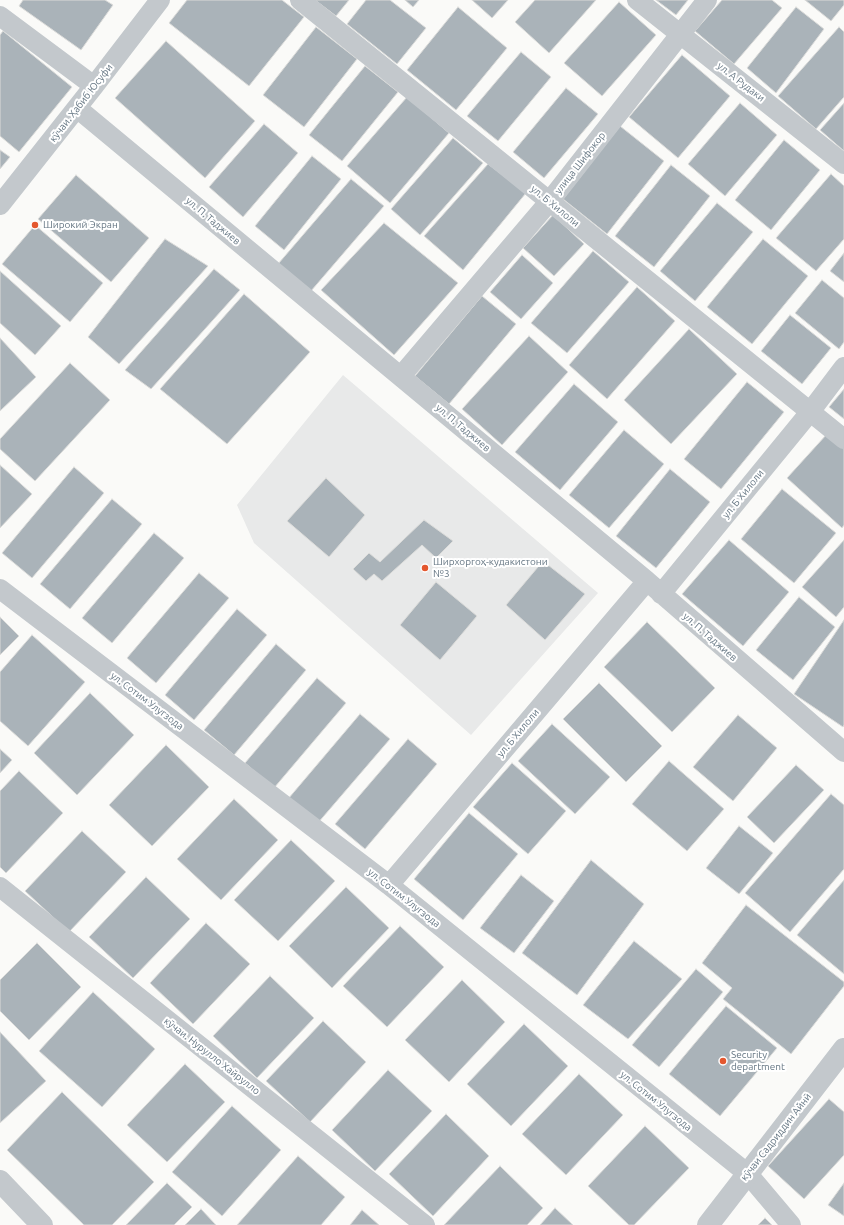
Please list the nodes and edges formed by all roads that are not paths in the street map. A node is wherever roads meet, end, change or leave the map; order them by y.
1 (160, 0) edge
2 (300, 0) edge
3 (638, 0) edge
4 (707, 0) edge
5 (0, 16) edge
6 (681, 34) junction
7 (94, 86) junction
8 (77, 108) junction
9 (844, 164) edge
10 (549, 202) junction
11 (0, 206) edge
12 (844, 367) edge
13 (401, 376) junction
14 (810, 412) junction
15 (844, 439) edge
16 (647, 581) junction
17 (0, 589) edge
18 (662, 594) junction
19 (844, 752) edge
20 (389, 885) junction
21 (0, 887) edge
22 (844, 1049) edge
23 (748, 1174) junction
24 (0, 1181) edge
25 (42, 1225) edge
26 (425, 1225) edge
27 (708, 1225) edge
28 (791, 1225) edge

1 - 7 street, кӯчаи. Ҳабиб Юсуфи
2 - 10 street, ул. Б Хилоли
3 - 6 street, ул. А Рудаки
4 - 6 street, улица Шифокор
5 - 7 street
6 - 9 street, ул. А Рудаки
6 - 10 street, улица Шифокор
7 - 8 street, кӯчаи. Ҳабиб Юсуфи
8 - 11 street, кӯчаи. Ҳабиб Юсуфи
8 - 13 street, ул. П. Таджиев
10 - 13 street, улица Шифокор
10 - 14 street, ул. Б Хилоли
12 - 14 street, ул. Б Хилоли
13 - 16 street, ул. П. Таджиев
14 - 15 street, ул. Б Хилоли
14 - 18 street, ул. Б Хилоли
16 - 18 street, ул. П. Таджиев
16 - 20 street, ул. Б Хилоли
17 - 20 street, ул. Сотим Улугзода
18 - 19 street, ул. П. Таджиев
20 - 23 street, ул. Сотим Улугзода
21 - 26 street, кӯчаи. Нурулло Хайрулло
22 - 23 street, кӯчаи Садриддин Айнӣ
23 - 27 street, кӯчаи Садриддин Айнӣ
23 - 28 street, ул. Сотим Улугзода
24 - 25 street

